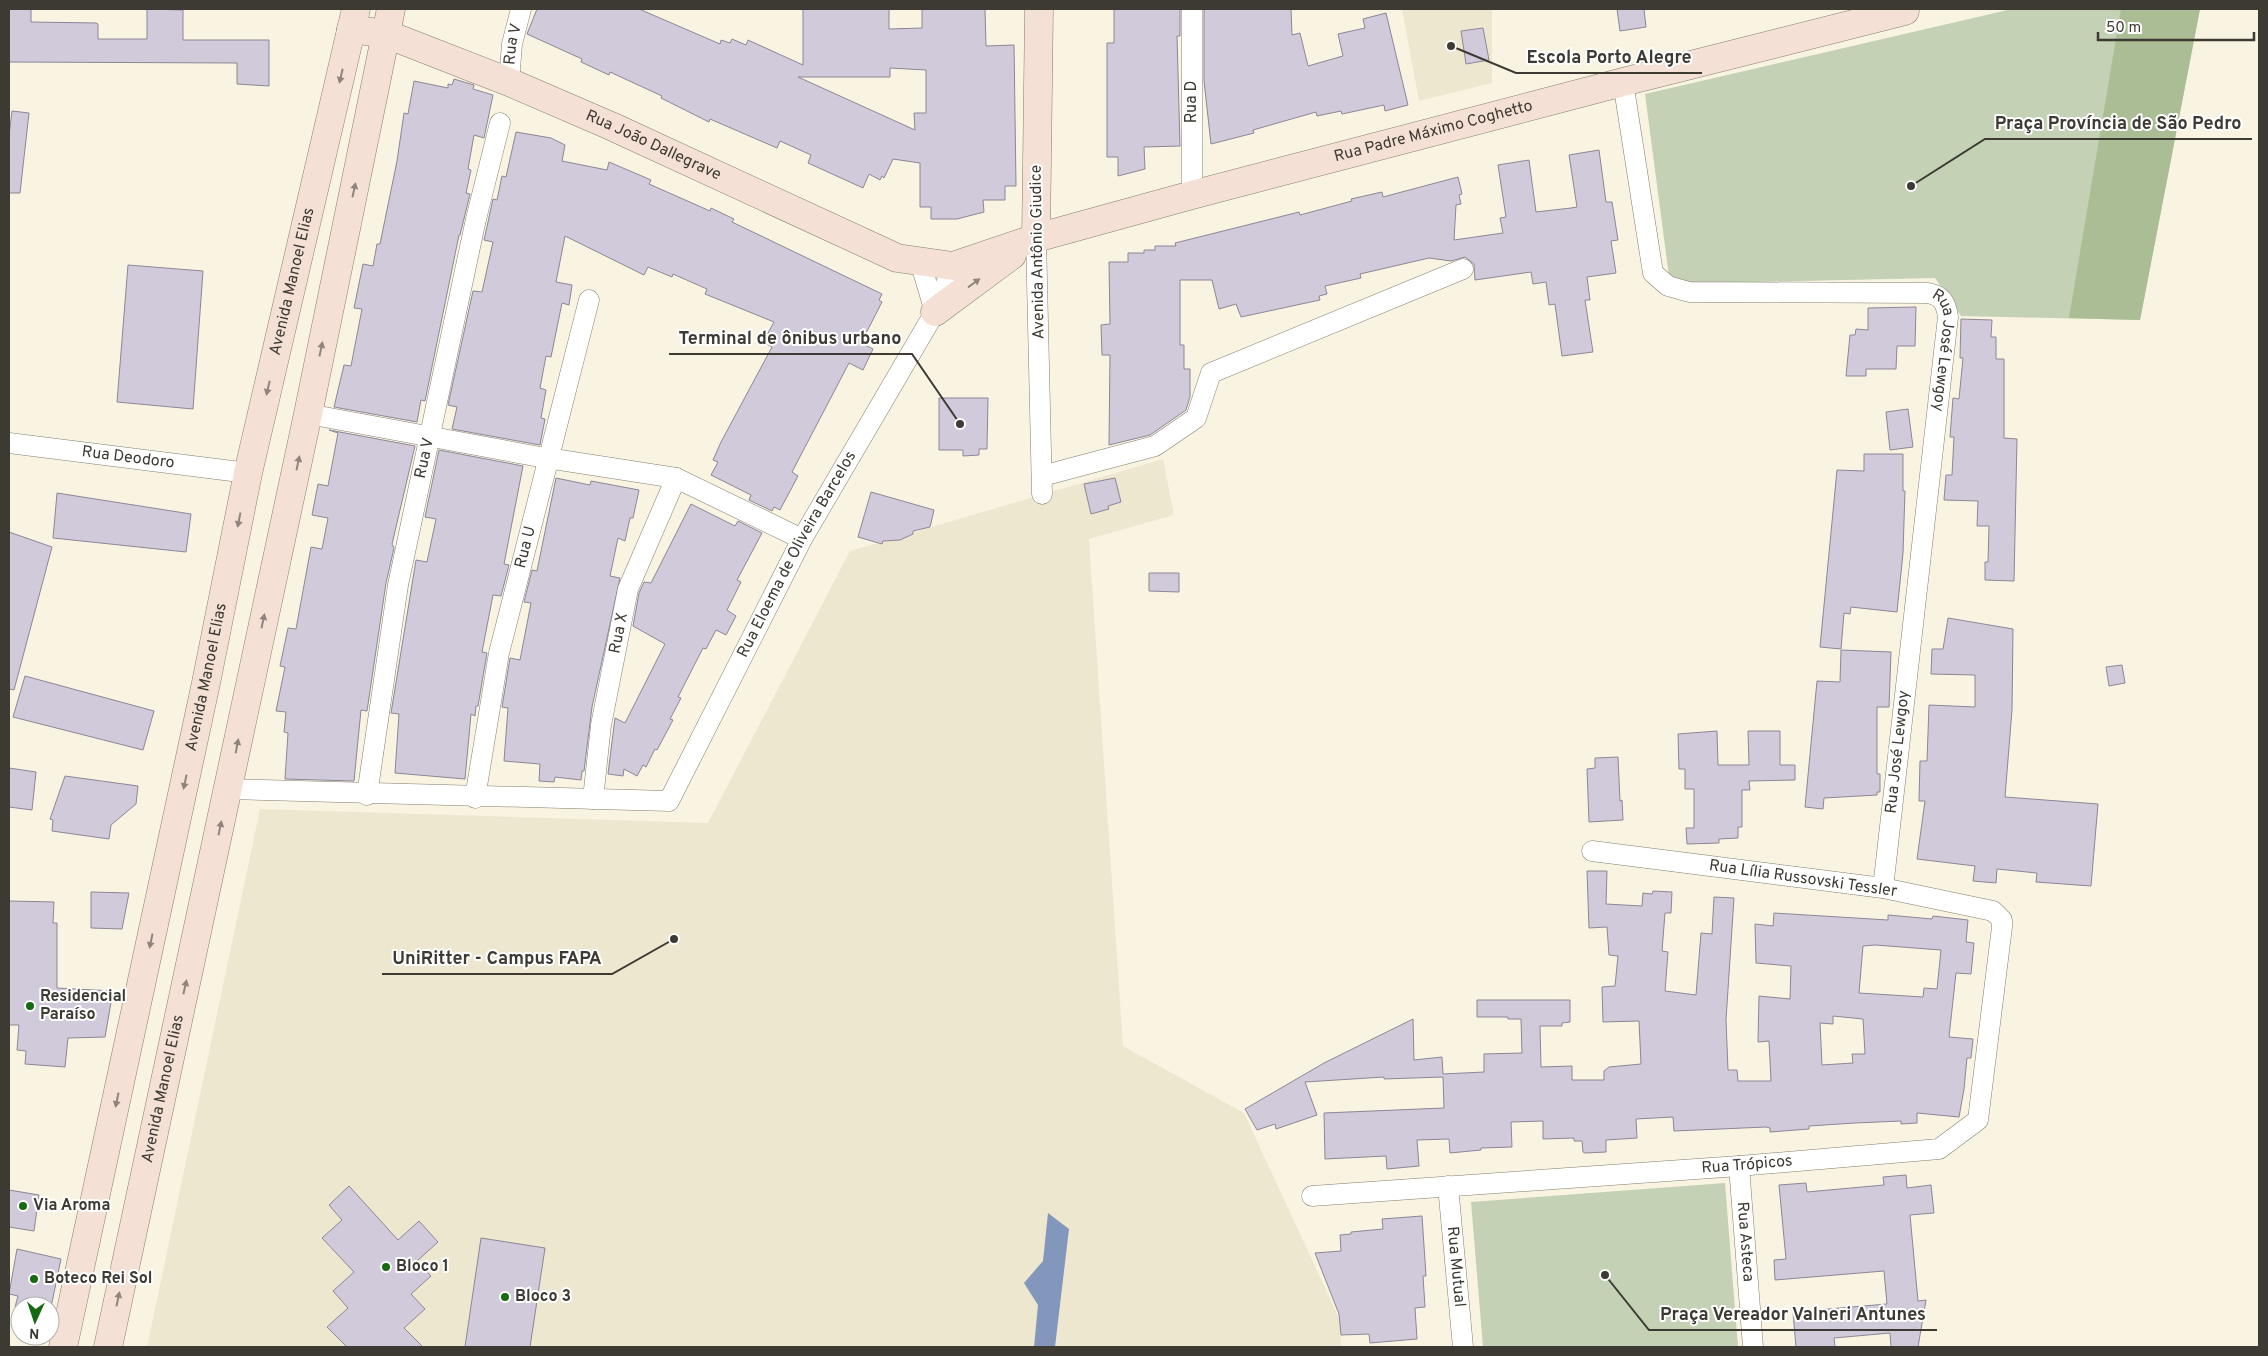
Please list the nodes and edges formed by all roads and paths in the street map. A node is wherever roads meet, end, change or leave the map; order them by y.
1 (522, 9) edge
2 (1039, 9) edge
3 (1192, 9) edge
4 (1909, 10) edge
5 (353, 19) edge
6 (388, 22) edge
7 (510, 82) junction
8 (1623, 82) junction
9 (500, 123) dead end
10 (1192, 195) junction
11 (1036, 238) junction
12 (920, 261) junction
13 (953, 266) junction
14 (1463, 269) dead end
15 (589, 300) dead end
16 (935, 312) junction
17 (308, 414) junction
18 (428, 435) junction
19 (9, 442) edge
20 (544, 458) junction
21 (248, 473) junction
22 (676, 478) junction
23 (802, 539) junction
24 (213, 651) junction
25 (255, 660) junction
26 (204, 694) junction
27 (245, 703) junction
28 (228, 790) junction
29 (366, 795) junction
30 (475, 798) junction
31 (593, 799) junction
32 (1592, 851) dead end
33 (1883, 888) junction
34 (2002, 927) joint
35 (1739, 1166) junction
36 (1448, 1186) junction
37 (1312, 1196) dead end
38 (63, 1347) edge
39 (108, 1347) edge
40 (1463, 1347) edge
41 (1753, 1347) edge

1 - 7 street, Rua V
2 - 11 main road, Avenida Antônio Giudice
3 - 10 street, Rua D
4 - 8 main road, Rua Padre Máximo Coghetto
5 - 6 main road, Rua João Dallegrave
5 -> 21 main road, Avenida Manoel Elias
6 - 7 main road, Rua João Dallegrave
17 -> 6 main road, Avenida Manoel Elias
7 - 12 main road, Rua João Dallegrave
8 - 10 main road, Rua Padre Máximo Coghetto
8 - 33 street, Rua José Lewgoy
9 - 18 street, Rua V
10 - 11 main road, Rua Padre Máximo Coghetto
11 - 13 main road, Rua Padre Máximo Coghetto
11 - 14 street, Avenida Antônio Giudice
16 -> 11 main road
12 - 13 main road, Rua João Dallegrave
12 - 16 street
13 - 16 street, Rua Eloema de Oliveira Barcelos
15 - 20 street, Rua U
16 - 23 street, Rua Eloema de Oliveira Barcelos
17 - 18 street
25 -> 17 main road, Avenida Manoel Elias
18 - 20 street
18 - 29 street, Rua V
19 - 21 street, Rua Deodoro
20 - 22 street
20 - 30 street, Rua U
21 -> 24 main road, Avenida Manoel Elias
22 - 23 street
22 - 31 street, Rua X
23 - 31 street, Rua Eloema de Oliveira Barcelos
24 - 25 main road
24 - 26 main road, Avenida Manoel Elias
25 - 27 main road, Avenida Manoel Elias
26 - 27 main road
26 -> 38 main road, Avenida Manoel Elias
28 -> 27 main road, Avenida Manoel Elias
28 - 29 street
39 -> 28 main road, Avenida Manoel Elias
29 - 30 street
30 - 31 street
32 - 33 street, Rua Lília Russovski Tessler
33 - 34 street, Rua Lília Russovski Tessler
34 - 35 street, Rua Trópicos
35 - 36 street, Rua Trópicos
35 - 41 street, Rua Asteca
36 - 37 street, Rua Trópicos
36 - 40 street, Rua Mutual

